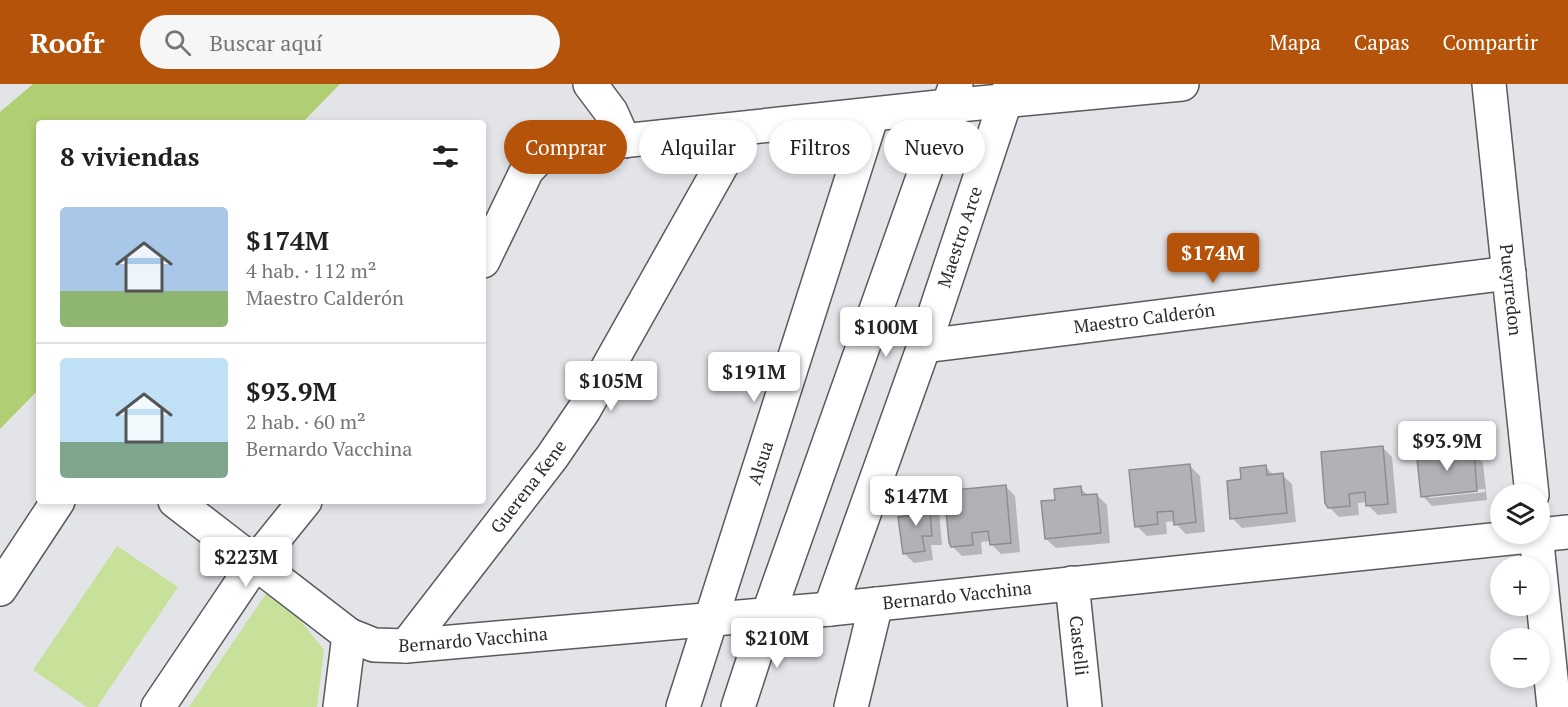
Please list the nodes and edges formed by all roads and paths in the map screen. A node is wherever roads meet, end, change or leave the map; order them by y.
1 (590, 84) edge
2 (1182, 84) edge
3 (1490, 84) edge
4 (1008, 93) edge
5 (952, 95) edge
6 (872, 115) junction
7 (615, 120) edge
8 (757, 127) edge
9 (525, 174) edge
10 (717, 174) edge
11 (486, 255) edge
12 (1509, 273) junction
13 (924, 345) junction
14 (1531, 484) edge
15 (56, 504) edge
16 (179, 504) edge
17 (303, 504) edge
18 (1568, 531) edge
19 (1550, 533) edge
20 (1490, 539) edge
21 (1537, 544) edge
22 (255, 563) junction
23 (1072, 583) junction
24 (0, 589) edge
25 (876, 604) junction
26 (830, 609) junction
27 (768, 615) junction
28 (712, 620) junction
29 (349, 635) junction
30 (406, 646) junction
31 (158, 707) edge
32 (340, 707) edge
33 (683, 707) edge
34 (738, 707) edge
35 (851, 707) edge
36 (1085, 707) edge
37 (1554, 707) edge

1 - 7 street
2 - 4 street
3 - 12 street, Pueyrredon
4 - 5 street
4 - 13 street, Maestro Arce
5 - 6 street
5 - 27 street
6 - 8 street
6 - 28 street, Alsua
9 - 11 street
10 - 30 street, Guerena Kene
12 - 13 street, Maestro Calderón
12 - 14 street, Pueyrredon
13 - 26 street, Maestro Arce
15 - 24 street
16 - 22 street, Bernardo Vacchina
17 - 22 street
18 - 19 street, Bernardo Vacchina
20 - 23 street, Bernardo Vacchina
21 - 37 street
22 - 29 street, Bernardo Vacchina
22 - 31 street
23 - 25 street, Bernardo Vacchina
23 - 36 street, Castelli
25 - 26 street, Bernardo Vacchina
25 - 35 street
26 - 27 street, Bernardo Vacchina
27 - 28 street, Bernardo Vacchina
27 - 34 street
28 - 30 street, Bernardo Vacchina
28 - 33 street, Alsua
29 - 30 street, Bernardo Vacchina
29 - 32 street

